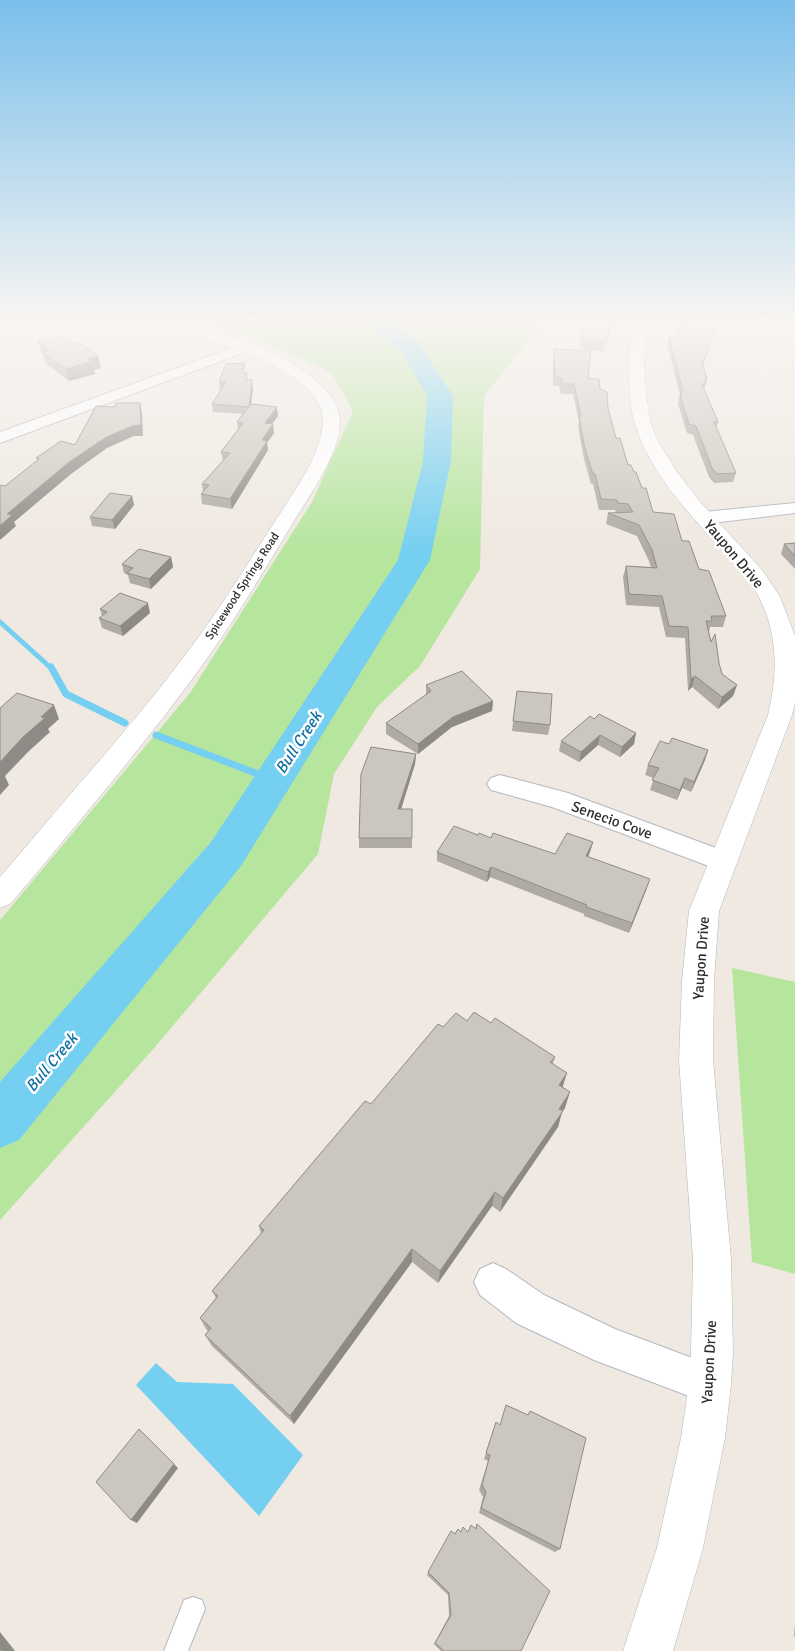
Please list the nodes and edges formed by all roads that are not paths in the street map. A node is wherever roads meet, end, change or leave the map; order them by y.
1 (111, 397) edge
2 (322, 397) edge
3 (638, 397) edge
4 (0, 438) edge
5 (795, 508) edge
6 (704, 518) junction
7 (791, 684) edge
8 (500, 784) dead end
9 (722, 860) junction
10 (0, 896) edge
11 (493, 1282) dead end
12 (710, 1384) junction
13 (193, 1609) dead end
14 (176, 1651) edge
15 (648, 1651) edge

1 - 4 street
2 - 10 street, Spicewood Springs Road
3 - 6 street, Yaupon Drive
5 - 6 street
6 - 7 street, Yaupon Drive
7 - 9 street, Yaupon Drive
8 - 9 street, Senecio Cove
9 - 12 street, Yaupon Drive
11 - 12 street
12 - 15 street, Yaupon Drive
13 - 14 lane

